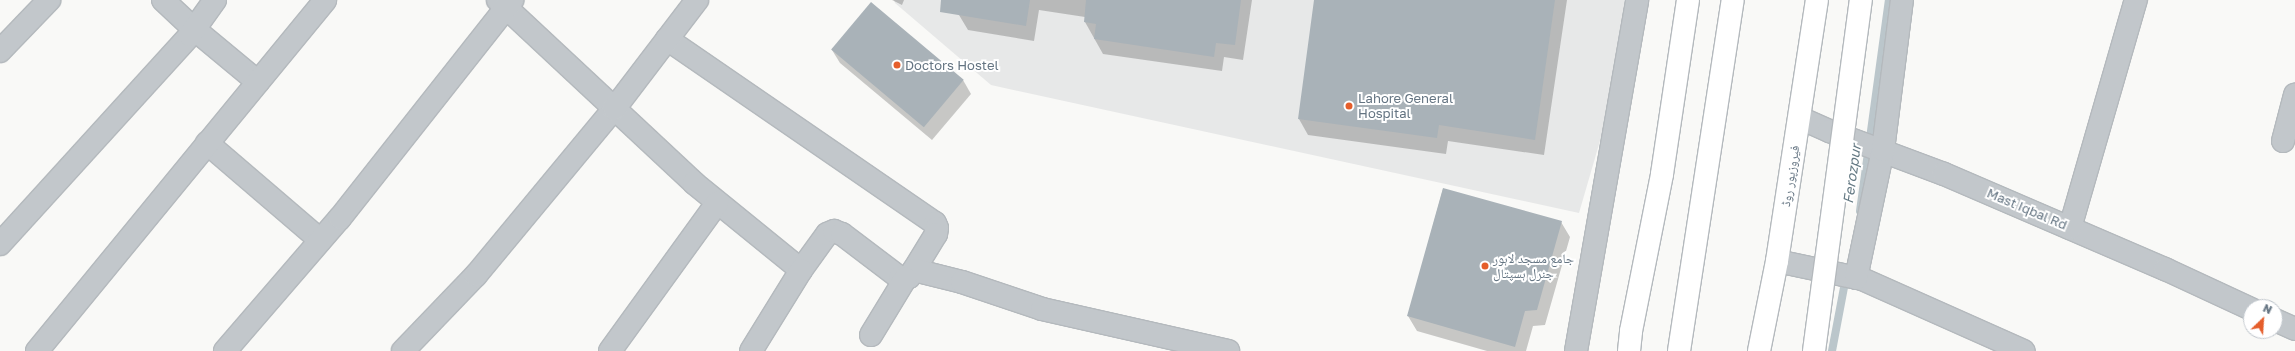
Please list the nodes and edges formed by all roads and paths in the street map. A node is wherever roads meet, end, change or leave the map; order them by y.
1 (49, 0) edge
2 (163, 0) edge
3 (215, 0) edge
4 (325, 0) edge
5 (697, 0) edge
6 (1637, 0) edge
7 (1688, 0) edge
8 (1733, 0) edge
9 (1817, 0) edge
10 (1861, 0) edge
11 (1902, 0) edge
12 (2136, 0) edge
13 (505, 3) edge
14 (194, 30) junction
15 (667, 39) junction
16 (0, 51) edge
17 (258, 82) junction
18 (2295, 95) edge
19 (614, 109) junction
20 (1800, 118) junction
21 (2283, 141) dead end
22 (206, 143) junction
23 (1882, 150) junction
24 (716, 203) junction
25 (2070, 228) junction
26 (320, 240) junction
27 (0, 244) edge
28 (1777, 260) junction
29 (801, 270) junction
30 (909, 274) junction
31 (1856, 278) junction
32 (2243, 305) edge
33 (2283, 324) edge
34 (2295, 329) edge
35 (871, 335) dead end
36 (37, 351) edge
37 (225, 351) edge
38 (403, 351) edge
39 (610, 351) edge
40 (751, 351) edge
41 (1228, 351) edge
42 (1576, 351) edge
43 (1629, 351) edge
44 (1679, 351) edge
45 (1759, 351) edge
46 (1814, 351) edge
47 (2024, 351) edge

1 - 16 street
2 - 14 street
3 - 14 street
4 - 17 street
5 - 15 street
6 - 42 street
7 - 43 main road
8 - 44 main road
9 - 20 main road, فیروزپور روڈ
10 - 46 main road, bridge
11 - 23 street
12 - 25 street
13 - 19 street
13 - 26 street
14 - 17 street
14 - 27 street
15 - 19 street
15 - 30 street
17 - 22 street
18 - 21 street
19 - 24 street
19 - 38 street
20 - 23 street, Mast Iqbal Rd
20 - 28 main road, فیروزپور روڈ
22 - 26 street
22 - 36 street
23 - 25 street, Mast Iqbal Rd
23 - 31 street
24 - 29 street
24 - 39 street
25 - 32 street, Mast Iqbal Rd
26 - 37 street
28 - 31 street
28 - 45 main road, فیروزپور روڈ
29 - 30 street
29 - 40 street
30 - 35 street
30 - 41 street
31 - 47 street
33 - 34 street

